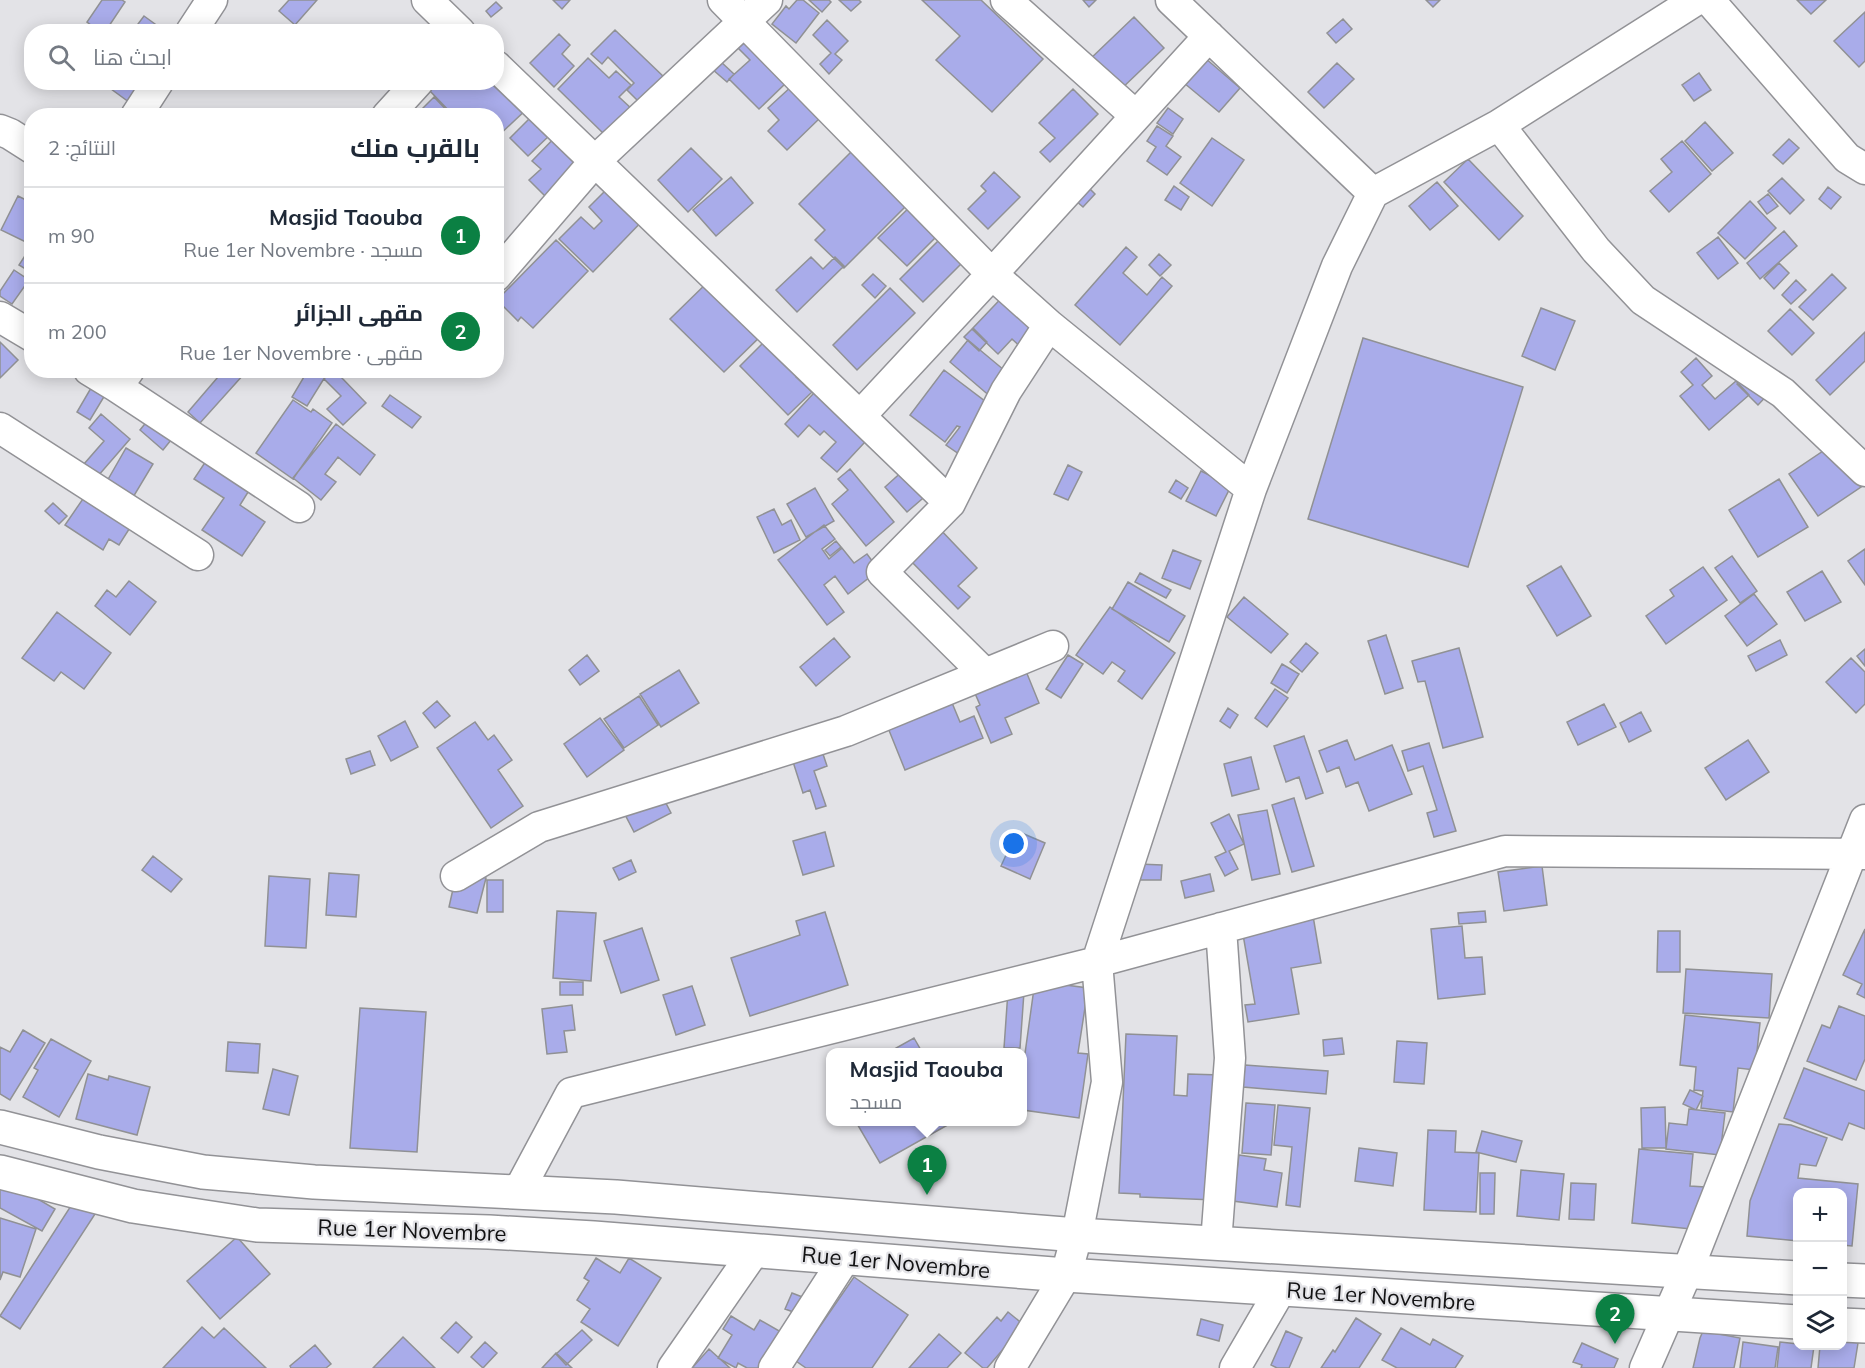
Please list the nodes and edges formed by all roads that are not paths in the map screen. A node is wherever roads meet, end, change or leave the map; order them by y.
1 (212, 0) edge
2 (427, 0) edge
3 (723, 0) edge
4 (767, 0) edge
5 (1006, 0) edge
6 (1171, 0) edge
7 (1696, 0) edge
8 (1709, 0) edge
9 (746, 21) junction
10 (196, 24) edge
11 (452, 24) edge
12 (1209, 36) junction
13 (504, 74) edge
14 (153, 90) edge
15 (411, 90) edge
16 (141, 108) edge
17 (394, 108) edge
18 (1136, 116) junction
19 (1499, 125) junction
20 (0, 130) edge
21 (24, 143) edge
22 (595, 161) junction
23 (1865, 169) edge
24 (1373, 193) junction
25 (504, 267) edge
26 (992, 274) junction
27 (0, 317) edge
28 (1049, 325) junction
29 (24, 331) edge
30 (123, 379) edge
31 (860, 416) junction
32 (0, 428) edge
33 (1865, 471) edge
34 (1251, 489) junction
35 (950, 504) junction
36 (299, 507) dead end
37 (198, 555) dead end
38 (1053, 646) dead end
39 (985, 674) junction
40 (1865, 820) edge
41 (1858, 854) edge
42 (456, 876) dead end
43 (1221, 928) junction
44 (1097, 962) junction
45 (0, 1127) edge
46 (0, 1172) edge
47 (518, 1192) junction
48 (1077, 1235) junction
49 (1216, 1244) junction
50 (755, 1250) junction
51 (845, 1258) junction
52 (1687, 1272) junction
53 (1066, 1275) junction
54 (1793, 1278) edge
55 (1847, 1280) edge
56 (1865, 1281) edge
57 (1281, 1289) junction
58 (1668, 1314) junction
59 (1793, 1322) edge
60 (1847, 1325) edge
61 (1865, 1326) edge
62 (674, 1368) edge
63 (774, 1368) edge
64 (1010, 1368) edge
65 (1235, 1368) edge
66 (1645, 1368) edge

1 - 10 street
2 - 11 street
3 - 9 street
4 - 9 street
5 - 18 street
6 - 12 street
7 - 19 street
8 - 23 street
9 - 22 street
9 - 26 street
12 - 18 street
12 - 24 street
13 - 22 street
14 - 16 street
15 - 17 street
18 - 26 street
19 - 24 street
19 - 33 street
20 - 21 street
22 - 25 street
22 - 31 street
24 - 34 street
26 - 28 street
26 - 31 street
27 - 29 street
28 - 34 street
28 - 35 street
30 - 36 street
31 - 35 street
32 - 37 street
34 - 44 street
35 - 39 street
38 - 39 street
39 - 42 street
40 - 41 street
41 - 43 street
41 - 52 street
43 - 44 street
43 - 49 street
44 - 47 street
44 - 48 street
45 - 47 main road
46 - 50 main road, Rue 1er Novembre
47 - 48 main road
48 - 49 main road
48 - 53 street
49 - 52 main road
50 - 51 main road, Rue 1er Novembre
50 - 62 street
51 - 53 main road, Rue 1er Novembre
51 - 63 street
52 - 54 main road
52 - 58 street
53 - 57 main road, Rue 1er Novembre
53 - 64 street
55 - 56 main road
57 - 58 main road, Rue 1er Novembre
57 - 65 street
58 - 59 main road, Rue 1er Novembre
58 - 66 street
60 - 61 main road

